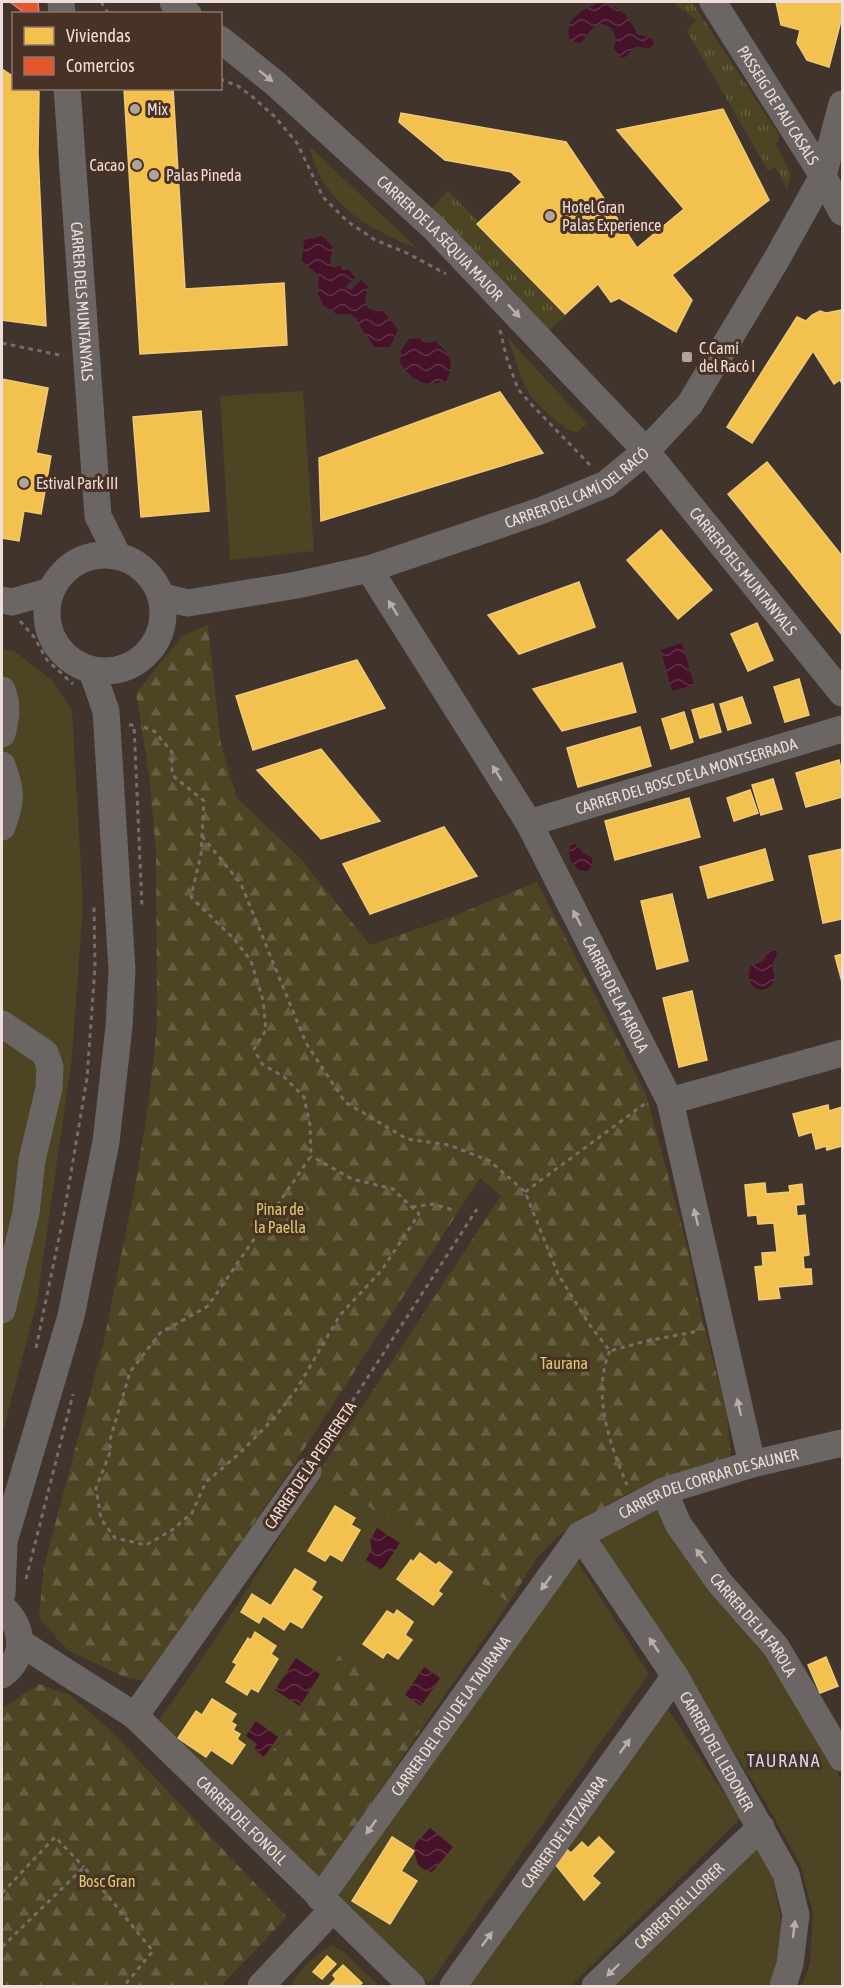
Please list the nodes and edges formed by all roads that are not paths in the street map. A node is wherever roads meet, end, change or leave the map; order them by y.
1 (173, 2) edge
2 (713, 2) edge
3 (186, 12) edge
4 (222, 41) edge
5 (67, 90) edge
6 (843, 104) edge
7 (823, 176) junction
8 (842, 211) edge
9 (646, 451) junction
10 (98, 516) junction
11 (117, 556) junction
12 (77, 562) junction
13 (369, 569) junction
14 (51, 591) junction
15 (10, 607) edge
16 (162, 610) junction
17 (50, 632) junction
18 (126, 668) junction
19 (85, 680) junction
20 (2, 690) edge
21 (843, 693) edge
22 (107, 719) junction
23 (843, 729) edge
24 (2, 734) edge
25 (2, 765) edge
26 (529, 823) junction
27 (2, 826) edge
28 (2, 1024) edge
29 (843, 1053) edge
30 (658, 1102) junction
31 (2, 1310) edge
32 (843, 1443) edge
33 (752, 1464) junction
34 (308, 1471) road end
35 (664, 1491) junction
36 (580, 1535) junction
37 (3, 1546) edge
38 (2, 1594) edge
39 (2, 1607) edge
40 (11, 1661) edge
41 (675, 1676) junction
42 (831, 1714) edge
43 (135, 1716) junction
44 (843, 1758) edge
45 (761, 1827) junction
46 (326, 1904) junction
47 (270, 1983) edge
48 (412, 1986) edge
49 (453, 1986) edge
50 (595, 1986) edge
51 (783, 1986) edge

1 - 3 street
2 - 7 street, PASSEIG DE PAU CASALS
4 -> 9 street, CARRER DE LA SÈQUIA MAJOR
5 - 10 street, CARRER DELS MUNTANYALS
6 - 7 street, CARRER DEL CAMÍ DEL RACÓ
7 - 8 street, PASSEIG DE PAU CASALS
7 - 9 street, CARRER DEL CAMÍ DEL RACÓ
9 - 13 street, CARRER DEL CAMÍ DEL RACÓ
9 - 21 street, CARRER DELS MUNTANYALS
10 - 11 street, CARRER DELS MUNTANYALS
10 - 12 street, CARRER DELS MUNTANYALS
11 - 12 street
11 - 16 street
12 - 14 street
13 - 16 street, CARRER DEL CAMÍ DEL RACÓ
26 -> 13 street, CARRER DE LA FAROLA
14 - 15 street
14 - 17 street
15 - 17 street
16 - 18 street
17 - 19 street
18 - 19 street
18 - 22 street
19 - 22 street
20 - 24 street
22 - 37 street
23 - 26 street, CARRER DEL BOSC DE LA MONTSERRADA
25 - 27 street
30 -> 26 street, CARRER DE LA FAROLA
28 - 31 street
29 - 30 street
33 -> 30 street, CARRER DE LA FAROLA
32 - 33 street, CARRER DEL CORRAR DE SAUNER
33 - 35 street, CARRER DEL CORRAR DE SAUNER
34 - 43 street, CARRER DE LA PEDRERETA
35 - 36 street, CARRER DEL CORRAR DE SAUNER
42 -> 35 street, CARRER DE LA FAROLA
41 -> 36 street, CARRER DEL LLEDONER
36 -> 46 street, CARRER DEL POU DE LA TAURANA
37 - 38 street
39 - 40 street
40 - 43 street, CARRER DEL FONOLL
41 - 45 street, CARRER DEL LLEDONER
49 -> 41 street, CARRER DE L'ATZAVARA
42 - 44 street, CARRER DE LA FAROLA
43 - 46 street, CARRER DEL FONOLL
45 -> 50 street, CARRER DEL LLORER
51 -> 45 street, CARRER DEL LLEDONER
46 - 47 street, CARRER DEL POU DE LA TAURANA
46 - 48 street, CARRER DEL FONOLL

